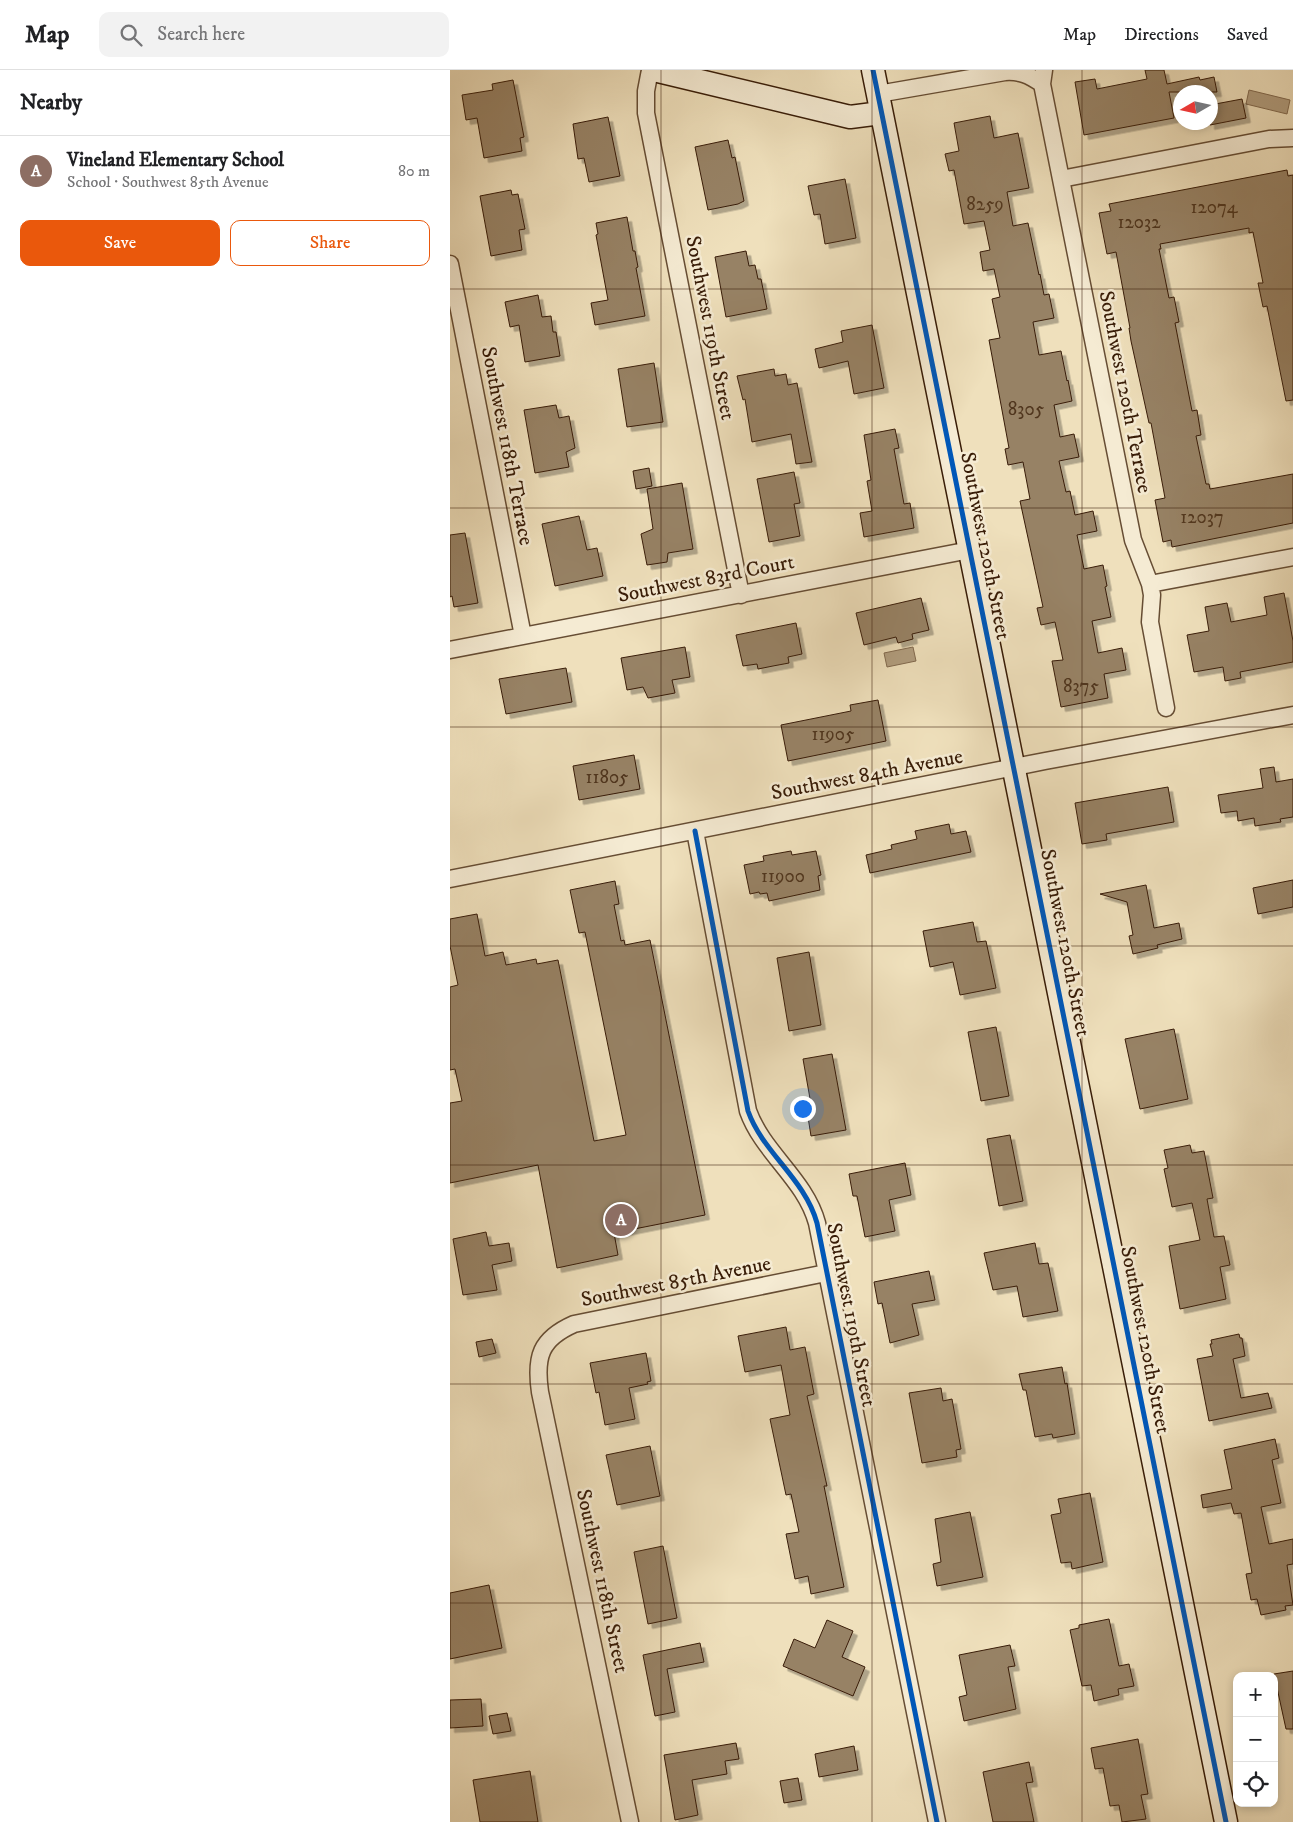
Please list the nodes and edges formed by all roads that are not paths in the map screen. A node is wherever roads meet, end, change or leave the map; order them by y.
1 (650, 70) edge
2 (654, 70) edge
3 (873, 70) edge
4 (978, 74) edge
5 (1043, 77) edge
6 (879, 104) junction
7 (1293, 138) edge
8 (1061, 179) junction
9 (450, 264) edge
10 (970, 550) junction
11 (1293, 556) edge
12 (1150, 584) junction
13 (741, 595) junction
14 (523, 636) junction
15 (450, 650) edge
16 (1166, 708) dead end
17 (1293, 715) edge
18 (1013, 768) junction
19 (695, 831) junction
20 (450, 879) edge
21 (826, 1274) junction
22 (542, 1349) joint
23 (630, 1822) edge
24 (937, 1822) edge
25 (1226, 1822) edge

1 - 13 street, Southwest 119th Street
2 - 6 street
3 - 6 street, Southwest 120th Street
4 - 5 street, Southwest 120th Terrace
4 - 6 street, Southwest 120th Terrace
5 - 8 street, Southwest 120th Terrace
6 - 10 street, Southwest 120th Street
7 - 8 street
8 - 12 street, Southwest 120th Terrace
9 - 14 street, Southwest 118th Terrace
10 - 13 street, Southwest 83rd Court
10 - 18 street, Southwest 120th Street
11 - 12 street
12 - 16 street, Southwest 120th Terrace
13 - 14 street, Southwest 83rd Court
14 - 15 street, Southwest 83rd Court
17 - 18 street, Southwest 84th Avenue
18 - 19 street, Southwest 84th Avenue
18 - 25 street, Southwest 120th Street
19 - 20 street, Southwest 84th Avenue
19 - 21 street, Southwest 119th Street
21 - 22 street, Southwest 85th Avenue
21 - 24 street, Southwest 119th Street
22 - 23 street, Southwest 118th Street

